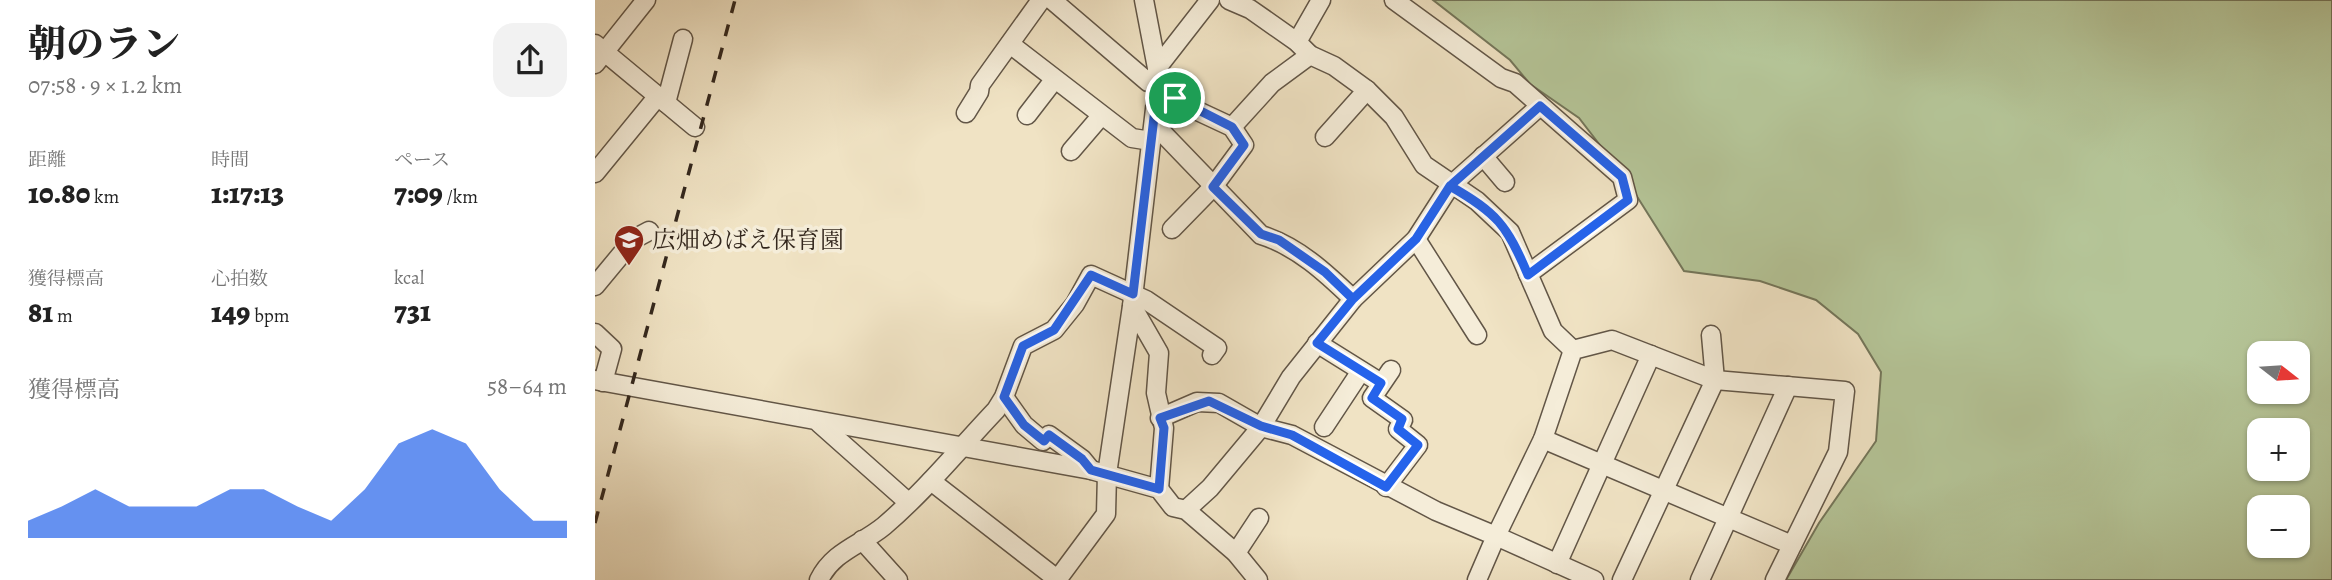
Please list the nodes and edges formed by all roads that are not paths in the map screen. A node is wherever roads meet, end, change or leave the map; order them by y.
1 (646, 0) edge
2 (1041, 0) edge
3 (1052, 0) edge
4 (1144, 0) edge
5 (1210, 0) edge
6 (1229, 0) edge
7 (1321, 0) edge
8 (1394, 0) edge
9 (1253, 4) edge
10 (683, 39) dead end
11 (1010, 44) junction
12 (1303, 48) junction
13 (598, 53) edge
14 (1054, 80) junction
15 (1157, 81) junction
16 (1367, 90) junction
17 (662, 100) junction
18 (1540, 106) junction
19 (966, 113) dead end
20 (1027, 115) dead end
21 (1101, 116) junction
22 (1232, 127) junction
23 (695, 128) dead end
24 (1152, 133) junction
25 (1325, 137) dead end
26 (1071, 151) dead end
27 (1483, 156) junction
28 (595, 173) edge
29 (1505, 182) dead end
30 (1450, 186) junction
31 (1213, 187) junction
32 (1172, 229) dead end
33 (649, 231) dead end
34 (1416, 239) junction
35 (1528, 275) junction
36 (595, 286) edge
37 (1353, 299) junction
38 (1132, 300) junction
39 (595, 333) edge
40 (1477, 334) dead end
41 (1711, 335) dead end
42 (1317, 343) junction
43 (1573, 350) junction
44 (1212, 355) dead end
45 (1651, 355) junction
46 (1361, 370) junction
47 (1715, 380) junction
48 (599, 381) edge
49 (1787, 386) junction
50 (1004, 397) junction
51 (1160, 418) junction
52 (817, 422) junction
53 (1261, 426) junction
54 (1324, 427) dead end
55 (1543, 439) junction
56 (960, 448) junction
57 (1601, 464) junction
58 (1099, 472) junction
59 (931, 481) junction
60 (1386, 487) junction
61 (1159, 489) junction
62 (1662, 489) junction
63 (908, 502) junction
64 (1186, 510) junction
65 (1726, 516) junction
66 (1259, 518) dead end
67 (1496, 536) junction
68 (862, 540) junction
69 (1792, 544) junction
70 (1236, 552) junction
71 (1557, 564) junction
72 (819, 580) edge
73 (898, 580) edge
74 (1057, 580) edge
75 (1258, 580) edge
76 (1477, 580) edge
77 (1594, 580) edge
78 (1622, 580) edge
79 (1700, 580) edge
80 (1775, 580) edge

1 - 13 street
2 - 11 street
3 - 15 street
4 - 15 street
5 - 15 street
6 - 9 street
7 - 12 street
8 - 18 street
9 - 12 street
10 - 17 street
11 - 14 street
11 - 19 street
12 - 16 street
12 - 22 street
13 - 17 street
14 - 20 street
14 - 21 street
15 - 22 street
15 - 24 street
16 - 25 street
16 - 30 street
17 - 23 street
17 - 28 street
18 - 27 street
18 - 35 street
21 - 24 street
21 - 26 street
22 - 31 street
24 - 31 street
24 - 38 street
27 - 29 street
27 - 30 street
30 - 34 street
30 - 35 street
31 - 32 street
31 - 37 street
33 - 36 street
34 - 37 street
34 - 40 street
35 - 43 street
37 - 42 street
38 - 44 street
38 - 50 street
38 - 51 street
38 - 58 street
39 - 48 street
41 - 47 street
42 - 46 street
42 - 53 street
43 - 45 street
43 - 55 street
45 - 47 street
45 - 57 street
46 - 54 street
46 - 60 street
47 - 49 street
47 - 62 street
48 - 52 street
49 - 65 street
49 - 69 street
50 - 56 street
50 - 58 street
51 - 53 street
51 - 61 street
52 - 56 street
52 - 63 street
53 - 60 street
53 - 64 street
55 - 57 street
55 - 67 street
56 - 58 street
56 - 59 street
57 - 62 street
57 - 71 street
58 - 61 street
58 - 74 street
59 - 63 street
59 - 74 street
60 - 67 street
61 - 64 street
62 - 65 street
62 - 78 street
63 - 68 street
64 - 70 street
65 - 69 street
65 - 79 street
66 - 70 street
67 - 71 street
67 - 76 street
68 - 72 street
68 - 73 street
69 - 80 street
70 - 75 street
71 - 77 street

